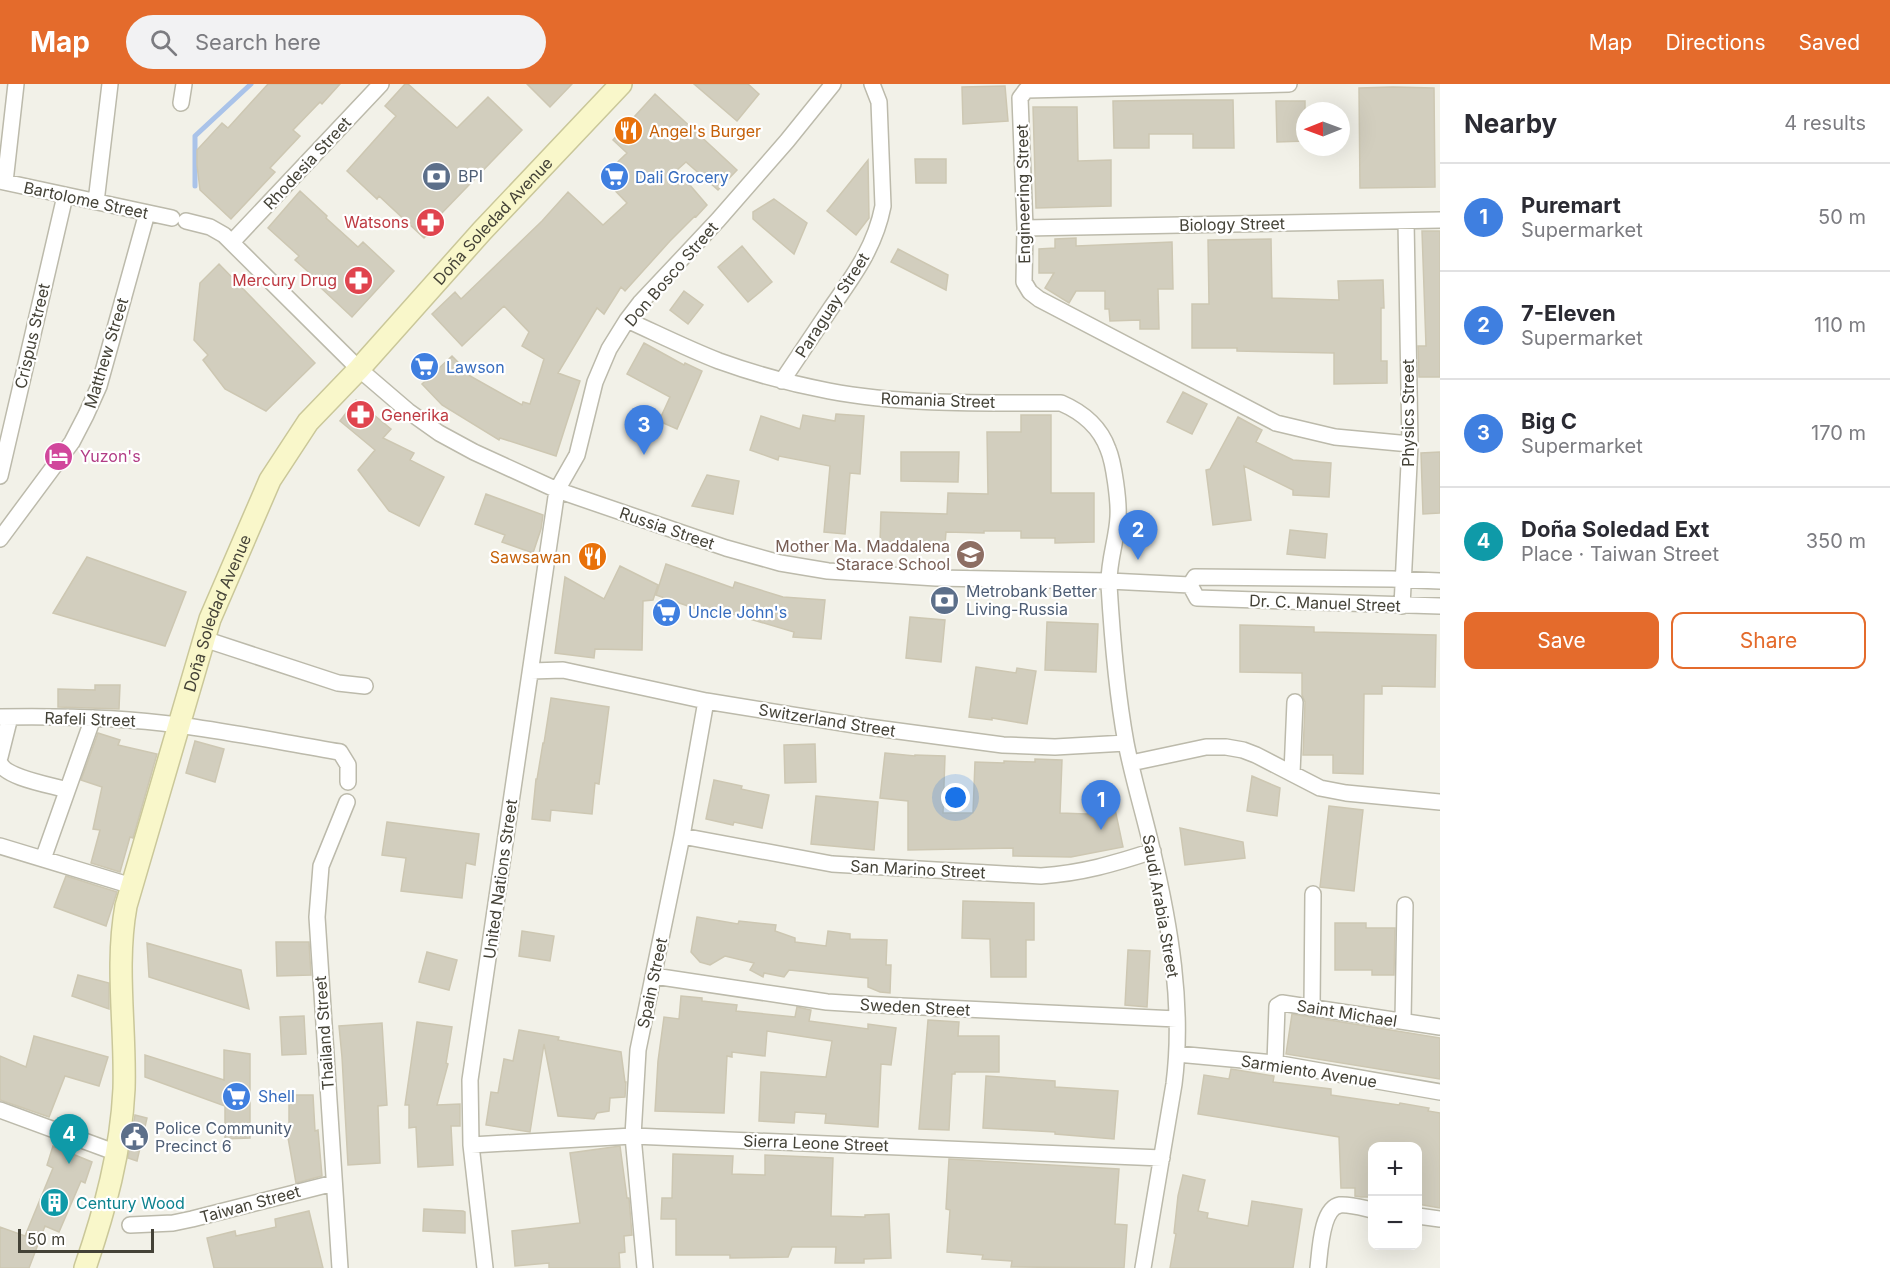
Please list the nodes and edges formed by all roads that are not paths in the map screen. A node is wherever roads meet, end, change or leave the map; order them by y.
1 (16, 84) edge
2 (110, 84) edge
3 (184, 84) edge
4 (381, 84) edge
5 (621, 84) edge
6 (832, 84) edge
7 (872, 84) edge
8 (1289, 84) edge
9 (181, 103) dead end
10 (2, 181) edge
11 (65, 196) junction
12 (96, 202) junction
13 (147, 213) junction
14 (1440, 220) edge
15 (1406, 221) junction
16 (1025, 228) junction
17 (232, 242) junction
18 (627, 320) junction
19 (359, 369) junction
20 (782, 381) junction
21 (1410, 444) junction
22 (0, 476) edge
23 (557, 490) junction
24 (0, 539) edge
25 (1209, 577) joint
26 (1404, 580) junction
27 (1109, 581) junction
28 (1440, 581) edge
29 (1190, 585) junction
30 (1402, 606) junction
31 (1440, 606) edge
32 (204, 639) junction
33 (531, 671) junction
34 (365, 686) dead end
35 (706, 701) junction
36 (1295, 702) dead end
37 (5, 717) edge
38 (93, 718) junction
39 (179, 725) junction
40 (1126, 743) junction
41 (0, 757) edge
42 (0, 763) edge
43 (1131, 763) junction
44 (1292, 773) junction
45 (348, 782) dead end
46 (67, 790) junction
47 (347, 802) dead end
48 (1440, 802) edge
49 (682, 836) junction
50 (0, 846) edge
51 (1153, 851) junction
52 (43, 859) junction
53 (132, 886) junction
54 (1313, 894) dead end
55 (1405, 905) dead end
56 (654, 976) junction
57 (1312, 1007) junction
58 (1177, 1019) junction
59 (1403, 1021) junction
60 (1440, 1027) edge
61 (1177, 1054) junction
62 (1275, 1064) junction
63 (1440, 1092) edge
64 (0, 1110) edge
65 (633, 1136) junction
66 (471, 1144) junction
67 (117, 1153) junction
68 (1162, 1158) junction
69 (334, 1182) junction
70 (1368, 1209) edge
71 (1422, 1217) edge
72 (1440, 1219) edge
73 (130, 1225) dead end
74 (85, 1268) edge
75 (340, 1268) edge
76 (485, 1268) edge
77 (645, 1268) edge
78 (1143, 1268) edge
79 (1318, 1268) edge

1 - 10 street
2 - 12 street
3 - 9 street
4 - 17 street, Rhodesia Street
5 - 19 main road, Doña Soledad Avenue
6 - 18 street, Don Bosco Street
7 - 20 street, Paraguay Street
8 - 16 street, Engineering Street
10 - 11 street, Bartolome Street
11 - 12 street, Bartolome Street
11 - 22 street, Crispus Street
12 - 13 street, Bartolome Street
13 - 17 street, Bartolome Street
13 - 24 street, Matthew Street
14 - 15 street, Biology Street
15 - 16 street, Biology Street
15 - 21 street, Physics Street
16 - 21 street, Engineering Street
17 - 19 street, Russia Street
18 - 20 street, Romania Street
18 - 23 street, Don Bosco Street
19 - 23 street, Russia Street
19 - 32 main road, Doña Soledad Avenue
20 - 27 street, Romania Street
21 - 26 street, Physics Street
23 - 27 street, Russia Street
23 - 33 street, United Nations Street
25 - 26 street, Dr. C. Manuel Street
25 - 29 street, Russia Street
26 - 28 street, Dr. C. Manuel Street
26 - 30 street, Physics Street
27 - 29 street, Russia Street
27 - 40 street, Saudi Arabia Street
29 - 30 street, Dr. C. Manuel Street
30 - 31 street, Dr. C. Manuel Street
32 - 34 street
32 - 39 main road, Doña Soledad Avenue
33 - 35 street, Switzerland Street
33 - 66 street, United Nations Street
35 - 40 street, Switzerland Street
35 - 49 street, Spain Street
36 - 44 street
37 - 38 street, Rafeli Street
37 - 41 street
38 - 39 street, Rafeli Street
38 - 46 street
39 - 45 street, Rafeli Street
39 - 53 main road, Doña Soledad Avenue
40 - 43 street, Saudi Arabia Street
42 - 46 street
43 - 44 street
43 - 51 street, Saudi Arabia Street
44 - 48 street
46 - 52 street
47 - 69 street, Thailand Street
49 - 51 street, San Marino Street
49 - 56 street, Spain Street
50 - 52 street
51 - 58 street, Saudi Arabia Street
52 - 53 street
53 - 67 main road, Doña Soledad Avenue
54 - 57 street
55 - 59 street
56 - 58 street, Sweden Street
56 - 65 street, Spain Street
57 - 59 street, Saint Michael
57 - 62 street, Saint Michael
58 - 61 street, Saudi Arabia Street
59 - 60 street, Saint Michael
61 - 62 street, Sarmiento Avenue
61 - 68 street, Saudi Arabia Street
62 - 63 street, Sarmiento Avenue
64 - 67 street
65 - 66 street, Sierra Leone Street
65 - 68 street, Sierra Leone Street
65 - 77 street, Spain Street
66 - 76 street, United Nations Street
67 - 74 main road, Doña Soledad Avenue
68 - 78 street, Saudi Arabia Street
69 - 73 street, Taiwan Street
69 - 75 street, Thailand Street
70 - 79 street
71 - 72 street

